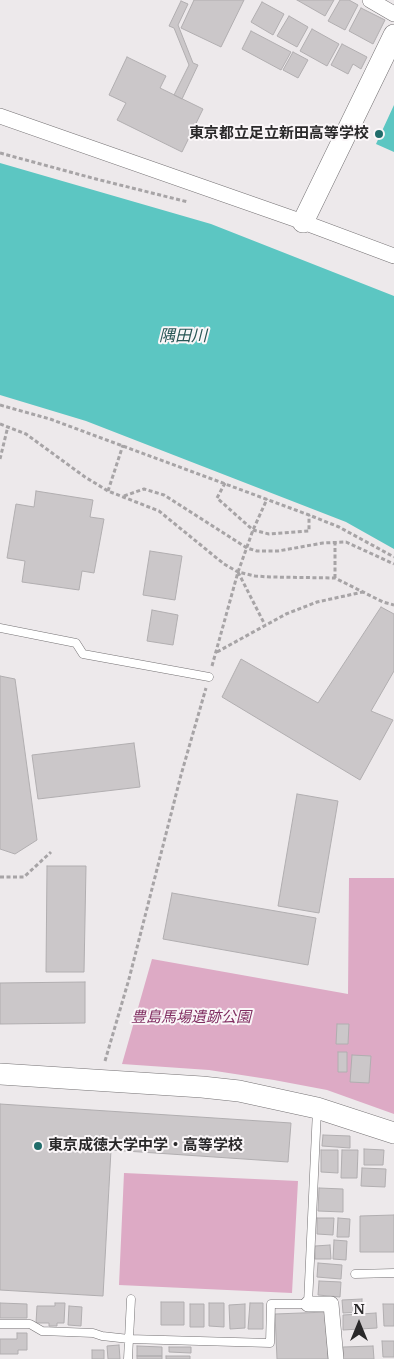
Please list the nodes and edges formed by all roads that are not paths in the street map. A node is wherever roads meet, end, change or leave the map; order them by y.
1 (370, 0) edge
2 (394, 14) edge
3 (394, 35) edge
4 (0, 116) edge
5 (303, 222) junction
6 (394, 256) edge
7 (0, 628) edge
8 (209, 677) road end
9 (0, 1074) edge
10 (317, 1108) junction
11 (394, 1133) edge
12 (394, 1273) edge
13 (355, 1274) dead end
14 (131, 1299) dead end
15 (308, 1304) junction
16 (0, 1324) edge
17 (129, 1339) junction
18 (128, 1359) edge
19 (336, 1359) edge

1 - 2 street
3 - 5 street
4 - 5 street
5 - 6 street
7 - 8 lane
9 - 10 street
10 - 11 street
10 - 15 lane
12 - 13 lane
14 - 17 lane
15 - 17 lane
15 - 19 street
16 - 17 lane
17 - 18 lane

